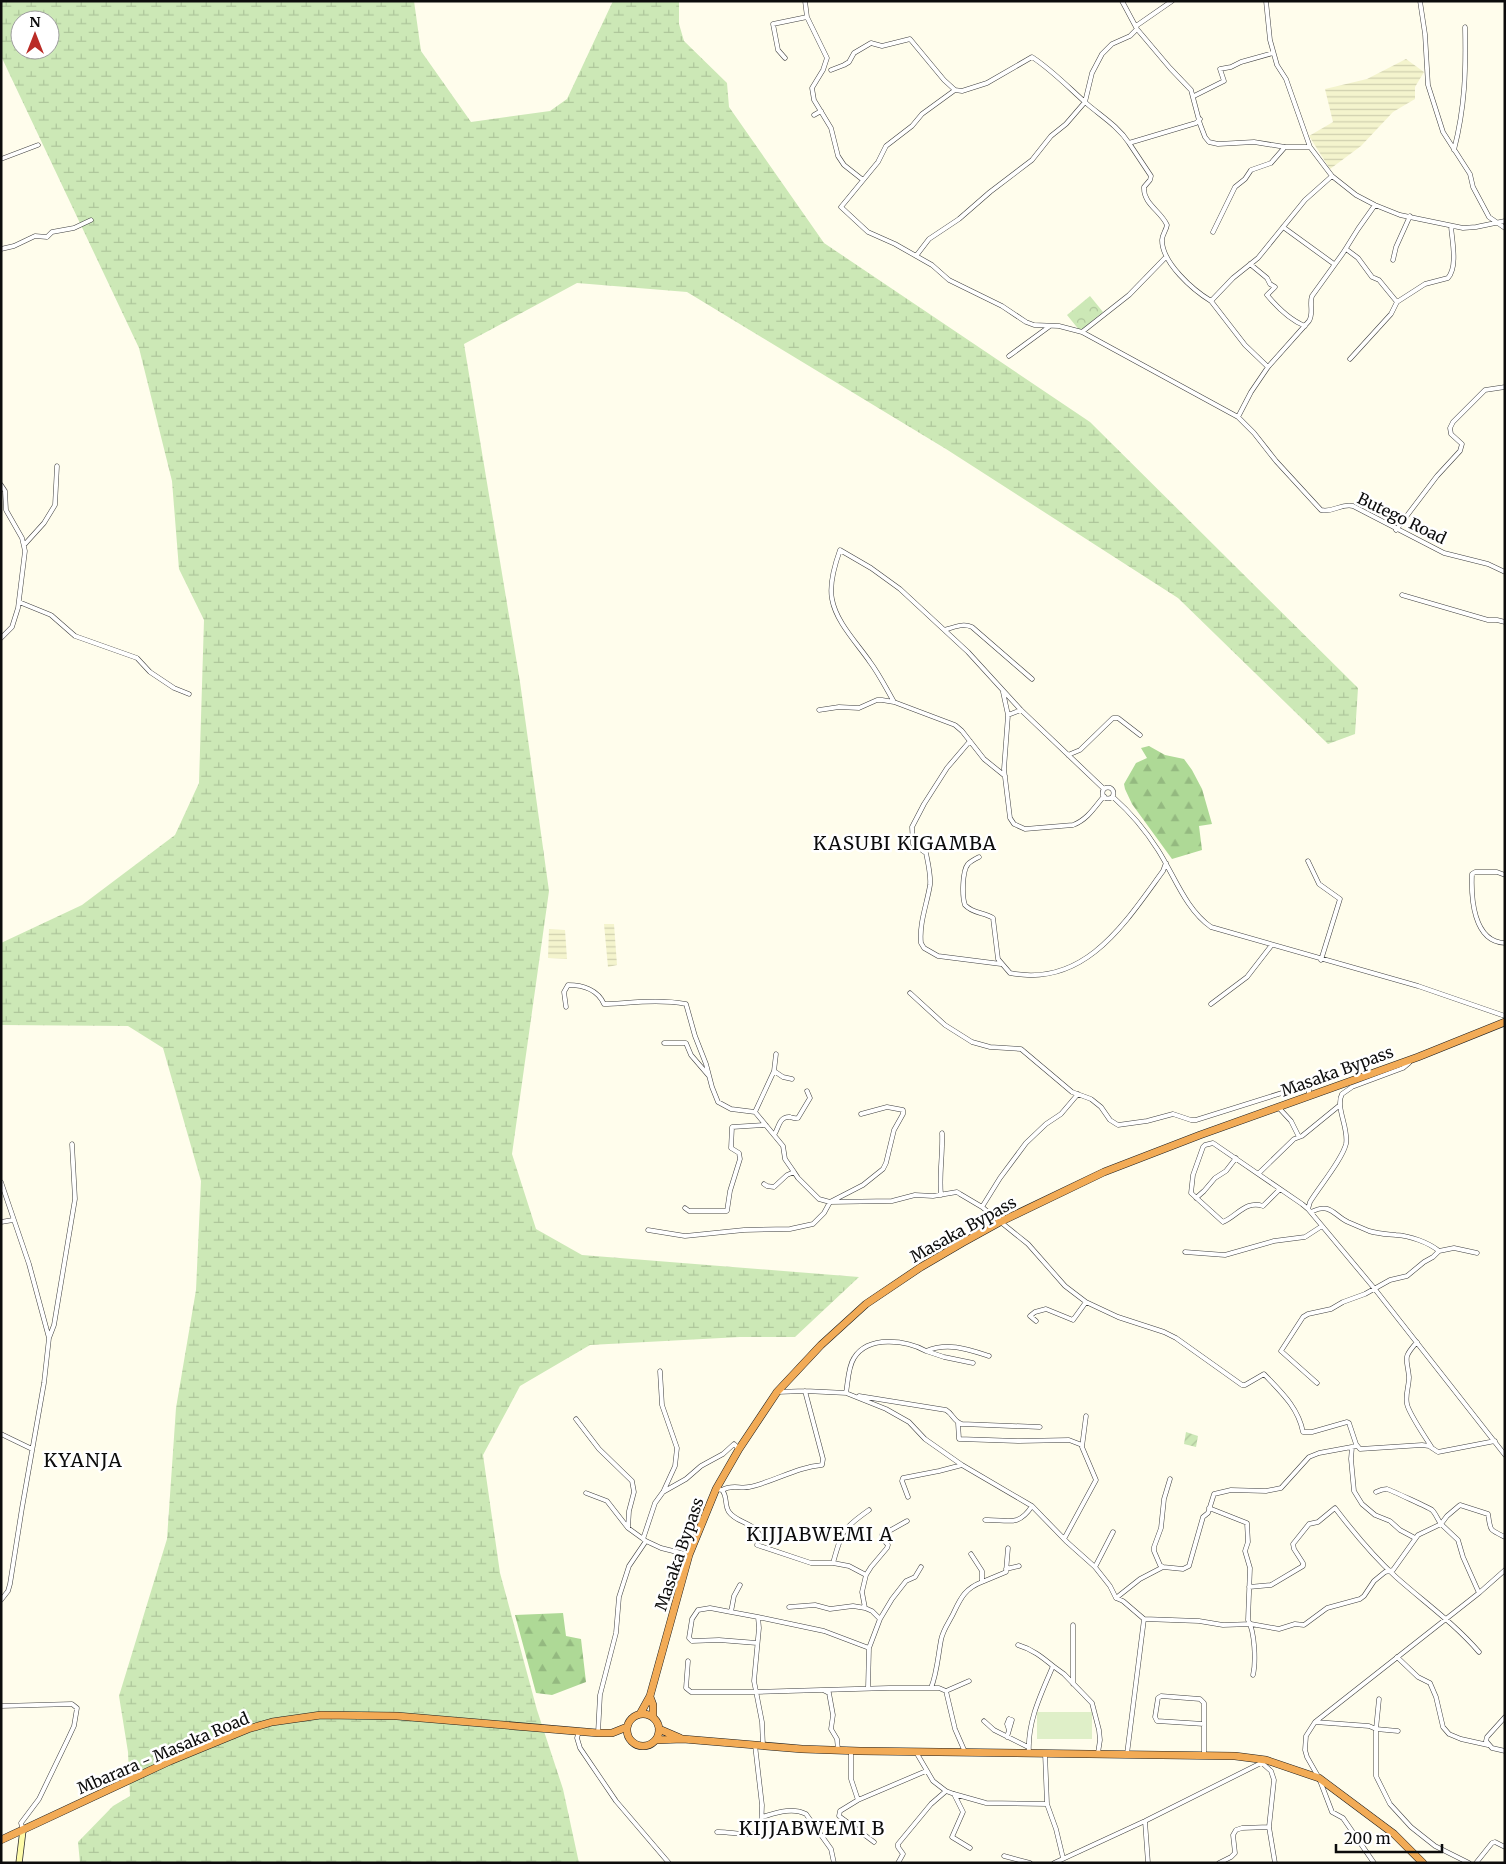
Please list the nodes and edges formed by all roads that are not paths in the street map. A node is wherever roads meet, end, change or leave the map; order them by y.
1 (805, 1) edge
2 (1122, 1) edge
3 (1172, 1) edge
4 (1266, 1) edge
5 (1420, 1) edge
6 (807, 17) junction
7 (1136, 27) junction
8 (1466, 27) dead end
9 (1273, 54) junction
10 (785, 58) dead end
11 (831, 70) dead end
12 (955, 90) junction
13 (1194, 96) junction
14 (1085, 102) junction
15 (821, 111) junction
16 (814, 115) dead end
17 (1198, 124) junction
18 (1129, 143) junction
19 (38, 145) dead end
20 (1284, 147) junction
21 (1310, 147) junction
22 (1454, 150) junction
23 (1, 159) edge
24 (1332, 176) junction
25 (863, 180) junction
26 (1374, 205) junction
27 (1410, 216) junction
28 (91, 220) dead end
29 (1505, 221) edge
30 (1496, 223) junction
31 (1451, 226) junction
32 (1283, 227) junction
33 (1505, 228) edge
34 (1213, 232) dead end
35 (1, 249) edge
36 (1346, 249) junction
37 (916, 256) junction
38 (1165, 258) junction
39 (1393, 260) dead end
40 (1250, 264) junction
41 (1334, 264) junction
42 (1211, 301) junction
43 (1397, 302) junction
44 (1050, 326) junction
45 (1305, 326) junction
46 (1082, 332) junction
47 (1010, 356) dead end
48 (1350, 359) dead end
49 (1268, 367) junction
50 (1505, 387) edge
51 (1238, 417) junction
52 (57, 466) dead end
53 (1, 485) edge
54 (1396, 530) junction
55 (24, 544) junction
56 (1505, 572) edge
57 (1402, 595) dead end
58 (19, 602) junction
59 (18, 608) junction
60 (31, 608) junction
61 (1505, 622) edge
62 (945, 630) junction
63 (1, 638) edge
64 (1032, 679) dead end
65 (1003, 692) junction
66 (189, 694) dead end
67 (894, 702) junction
68 (819, 710) dead end
69 (1021, 710) junction
70 (1008, 716) junction
71 (1140, 735) dead end
72 (970, 741) junction
73 (1080, 750) junction
74 (1068, 755) junction
75 (1076, 762) junction
76 (1005, 776) junction
77 (1104, 789) junction
78 (1104, 796) junction
79 (1112, 797) junction
80 (979, 857) dead end
81 (1308, 861) dead end
82 (1166, 863) junction
83 (1170, 870) junction
84 (1163, 871) junction
85 (1505, 875) edge
86 (1505, 943) edge
87 (1271, 946) junction
88 (1322, 960) junction
89 (1001, 964) junction
90 (910, 993) dead end
91 (1211, 1004) dead end
92 (566, 1007) dead end
93 (1505, 1016) edge
94 (1505, 1022) edge
95 (664, 1043) dead end
96 (700, 1049) junction
97 (776, 1054) dead end
98 (693, 1058) junction
99 (1405, 1062) junction
100 (774, 1071) junction
101 (709, 1076) junction
102 (792, 1079) dead end
103 (807, 1091) dead end
104 (1078, 1094) junction
105 (1309, 1095) junction
106 (1340, 1105) junction
107 (1274, 1108) junction
108 (755, 1112) junction
109 (861, 1114) dead end
110 (766, 1125) junction
111 (942, 1133) dead end
112 (774, 1135) junction
113 (1299, 1137) junction
114 (72, 1144) dead end
115 (1236, 1158) junction
116 (794, 1172) junction
117 (1259, 1173) junction
118 (1, 1182) edge
119 (764, 1184) dead end
120 (1280, 1189) junction
121 (941, 1195) junction
122 (1196, 1198) junction
123 (830, 1202) junction
124 (1310, 1202) junction
125 (1302, 1204) junction
126 (982, 1207) junction
127 (685, 1208) dead end
128 (1309, 1211) junction
129 (14, 1220) junction
130 (1, 1222) edge
131 (1000, 1222) junction
132 (1322, 1226) junction
133 (648, 1230) dead end
134 (1439, 1251) junction
135 (1185, 1252) dead end
136 (1477, 1253) dead end
137 (1374, 1288) junction
138 (1086, 1302) junction
139 (1036, 1321) dead end
140 (49, 1338) junction
141 (1417, 1342) junction
142 (926, 1351) junction
143 (989, 1356) dead end
144 (973, 1363) dead end
145 (660, 1371) dead end
146 (1317, 1383) dead end
147 (805, 1391) junction
148 (777, 1392) junction
149 (846, 1393) junction
150 (1086, 1416) dead end
151 (576, 1419) dead end
152 (958, 1423) junction
153 (1040, 1426) dead end
154 (1, 1434) edge
155 (1496, 1441) junction
156 (1082, 1445) junction
157 (1354, 1446) junction
158 (32, 1449) junction
159 (739, 1449) junction
160 (1433, 1450) junction
161 (1505, 1454) edge
162 (962, 1465) junction
163 (1170, 1479) dead end
164 (719, 1490) junction
165 (664, 1492) junction
166 (1376, 1492) dead end
167 (586, 1493) dead end
168 (908, 1497) dead end
169 (1032, 1506) junction
170 (1210, 1508) junction
171 (870, 1510) dead end
172 (985, 1520) dead end
173 (907, 1521) dead end
174 (1439, 1525) junction
175 (628, 1528) junction
176 (1113, 1532) dead end
177 (1505, 1537) edge
178 (1416, 1538) junction
179 (1064, 1539) junction
180 (644, 1540) junction
181 (1008, 1548) dead end
182 (971, 1554) dead end
183 (689, 1555) junction
184 (833, 1563) junction
185 (921, 1566) dead end
186 (1019, 1566) dead end
187 (1096, 1567) junction
188 (1163, 1567) junction
189 (1006, 1569) junction
190 (1505, 1570) edge
191 (1390, 1571) junction
192 (866, 1575) junction
193 (982, 1582) junction
194 (740, 1585) dead end
195 (1249, 1587) junction
196 (1479, 1593) junction
197 (1116, 1598) junction
198 (1, 1600) edge
199 (789, 1607) dead end
200 (864, 1608) junction
201 (731, 1612) junction
202 (758, 1617) junction
203 (1446, 1618) junction
204 (880, 1619) junction
205 (1144, 1619) junction
206 (1251, 1624) junction
207 (1073, 1625) dead end
208 (757, 1643) junction
209 (1018, 1646) dead end
210 (869, 1648) junction
211 (1479, 1652) dead end
212 (1397, 1658) junction
213 (688, 1661) dead end
214 (1053, 1666) junction
215 (1254, 1675) dead end
216 (970, 1682) dead end
217 (1073, 1684) junction
218 (868, 1688) junction
219 (931, 1688) junction
220 (823, 1690) junction
221 (946, 1691) junction
222 (756, 1692) junction
223 (650, 1696) junction
224 (1379, 1699) dead end
225 (1, 1706) edge
226 (640, 1714) junction
227 (652, 1717) junction
228 (1505, 1717) edge
229 (984, 1721) dead end
230 (1315, 1722) junction
231 (1204, 1724) junction
232 (627, 1727) junction
233 (659, 1729) junction
234 (1376, 1729) junction
235 (579, 1730) junction
236 (1009, 1730) dead end
237 (1398, 1731) dead end
238 (612, 1732) junction
239 (598, 1734) junction
240 (1007, 1737) junction
241 (629, 1738) junction
242 (683, 1739) junction
243 (656, 1740) junction
244 (1488, 1745) junction
245 (759, 1746) junction
246 (838, 1750) junction
247 (1029, 1750) junction
248 (851, 1751) junction
249 (1505, 1751) edge
250 (916, 1752) junction
251 (965, 1752) junction
252 (1045, 1753) junction
253 (1098, 1754) junction
254 (1127, 1754) junction
255 (1204, 1755) junction
256 (1264, 1762) junction
257 (926, 1772) junction
258 (1319, 1778) junction
259 (946, 1791) junction
260 (954, 1794) junction
261 (858, 1800) junction
262 (1047, 1804) junction
263 (762, 1817) junction
264 (1145, 1821) junction
265 (1269, 1827) junction
266 (23, 1830) junction
267 (717, 1832) dead end
268 (1, 1840) edge
269 (874, 1842) dead end
270 (1505, 1847) edge
271 (970, 1848) dead end
272 (1004, 1856) dead end
273 (1063, 1858) junction
274 (19, 1863) edge
275 (669, 1863) edge
276 (834, 1863) edge
277 (898, 1863) edge
278 (1030, 1863) edge
279 (1054, 1863) edge
280 (1148, 1863) edge
281 (1219, 1863) edge
282 (1275, 1863) edge
283 (1374, 1863) edge
284 (1423, 1863) edge
285 (1468, 1863) edge
286 (1476, 1863) edge

1 - 6 street
2 - 7 street
3 - 7 street
4 - 9 street
5 - 22 street
6 - 10 street
6 - 15 street
7 - 13 street
7 - 14 street
8 - 22 street
9 - 13 street
9 - 21 street
11 - 12 street
12 - 14 street
12 - 25 street
13 - 17 street
14 - 18 street
14 - 37 street
15 - 16 street
15 - 25 street
17 - 18 street
17 - 20 street
18 - 38 street
19 - 23 street
20 - 21 street
20 - 34 street
21 - 24 street
22 - 30 street
24 - 26 street
24 - 32 street
25 - 37 street
26 - 27 street
26 - 36 street
27 - 31 street
27 - 39 street
28 - 35 street
29 - 30 street
30 - 31 street
30 - 33 street
31 - 43 street
32 - 40 street
32 - 41 street
36 - 41 street
36 - 43 street
37 - 44 street
38 - 42 street
38 - 46 street
40 - 42 street
40 - 45 street
41 - 45 street
42 - 49 street
43 - 48 street
44 - 46 street
44 - 47 street
45 - 49 street
46 - 51 street
49 - 51 street
50 - 54 street
51 - 54 street, Butego Road
52 - 55 street
53 - 55 street
54 - 56 street, Butego Road
55 - 58 street
57 - 61 street
58 - 59 street
58 - 60 street
59 - 60 street
59 - 63 street
60 - 66 street
62 - 64 street
62 - 65 street
62 - 67 street
65 - 69 street
65 - 70 street
67 - 68 street
67 - 72 street
69 - 70 street
69 - 74 street
70 - 76 street
71 - 73 street
72 - 76 street
72 - 89 street
73 - 74 street
73 - 75 street
74 - 75 street
75 - 77 street
76 - 78 street
77 - 78 street
77 - 79 street
78 - 79 street
79 - 82 street
80 - 89 street
81 - 88 street
82 - 83 street
82 - 84 street
83 - 84 street
83 - 87 street
84 - 89 street
85 - 86 street
87 - 88 street
87 - 91 street
88 - 93 street
90 - 104 street
92 - 96 street
94 - 99 highway, Masaka Bypass
95 - 98 street
96 - 98 street
96 - 101 street
97 - 100 street
98 - 101 street
99 - 105 highway, Masaka Bypass
99 - 106 street
100 - 102 street
100 - 108 street
101 - 108 street
103 - 112 street
104 - 105 street
104 - 126 street
105 - 107 highway, Masaka Bypass
106 - 113 street
106 - 124 street
107 - 113 street
107 - 131 highway, Masaka Bypass
108 - 110 street
109 - 123 street
110 - 112 street
110 - 127 street
111 - 121 street
112 - 116 street
113 - 117 street
114 - 140 street
115 - 117 street
115 - 122 street
115 - 122 street
116 - 119 street
116 - 123 street
117 - 120 street
118 - 129 street
120 - 122 street
120 - 125 street
121 - 123 street
121 - 126 street
123 - 133 street
124 - 125 street
124 - 128 street
125 - 128 street
126 - 131 street
128 - 132 street
128 - 134 street
129 - 130 street
129 - 140 street
131 - 138 street
131 - 148 highway, Masaka Bypass
132 - 135 street
132 - 137 street
134 - 136 street
134 - 137 street
137 - 141 street
137 - 146 street
138 - 139 street
138 - 157 street
140 - 158 street
141 - 155 street
141 - 160 street
142 - 143 street
142 - 144 street
142 - 149 street
145 - 165 street
147 - 148 street
147 - 149 street
147 - 164 street
148 - 159 highway, Masaka Bypass
149 - 152 street
149 - 162 street
150 - 156 street
151 - 175 street
152 - 153 street
152 - 156 street
154 - 158 street
155 - 160 street
155 - 161 street
156 - 179 street
157 - 160 street
157 - 170 street
157 - 178 street
158 - 198 street
159 - 164 highway, Masaka Bypass
159 - 165 street
162 - 168 street
162 - 169 street
163 - 188 street
164 - 183 highway, Masaka Bypass
164 - 184 street
165 - 180 street
166 - 174 street
167 - 175 street
169 - 172 street
169 - 179 street
170 - 188 street
170 - 195 street
171 - 184 street
173 - 192 street
174 - 177 street
174 - 178 street
174 - 196 street
175 - 180 street
176 - 187 street
178 - 191 street
179 - 187 street
180 - 183 street
180 - 239 street
181 - 189 street
182 - 193 street
183 - 223 highway, Masaka Bypass
184 - 192 street
185 - 204 street
186 - 189 street
187 - 197 street
188 - 197 street
189 - 193 street
190 - 196 street
191 - 195 street
191 - 203 street
191 - 206 street
192 - 200 street
193 - 219 street
194 - 201 street
195 - 206 street
196 - 203 street
197 - 205 street
199 - 200 street
200 - 204 street
201 - 202 street
201 - 208 street
202 - 208 street
202 - 210 street
203 - 211 street
203 - 212 street
204 - 210 street
205 - 206 street
205 - 254 street
206 - 215 street
207 - 217 street
208 - 222 street
209 - 214 street
210 - 218 street
212 - 230 street
212 - 244 street
213 - 222 street
214 - 217 street
214 - 247 street
216 - 221 street
217 - 253 street
218 - 219 street
218 - 220 street
219 - 221 street
220 - 222 street
220 - 246 street
221 - 251 street
222 - 245 street
223 - 226 highway, Masaka Bypass
223 - 227 highway, Masaka Bypass
224 - 234 street
225 - 266 street
226 - 227 highway
226 - 232 highway
227 - 233 highway
228 - 244 street
229 - 240 street
230 - 234 street
230 - 258 street
231 - 231 street
231 - 255 street
232 - 238 highway, Mbarara - Masaka Road
232 - 241 highway
233 - 242 highway
233 - 243 highway
234 - 237 street
234 - 285 street
235 - 239 highway, Mbarara - Masaka Road
235 - 266 highway, Mbarara - Masaka Road
235 - 275 street
236 - 240 street
238 - 239 highway, Mbarara - Masaka Road
238 - 241 highway, Mbarara - Masaka Road
240 - 247 street
241 - 243 highway
242 - 243 highway
242 - 245 highway
244 - 249 street
245 - 246 highway
245 - 263 street
246 - 248 highway
247 - 251 highway
247 - 252 highway
248 - 250 highway
248 - 261 street
250 - 251 highway
250 - 257 street
252 - 253 highway
252 - 262 street
253 - 254 highway
254 - 255 highway
255 - 256 highway
256 - 258 highway
256 - 264 street
256 - 265 street
257 - 259 street
257 - 261 street
258 - 283 street
258 - 284 highway
259 - 260 street
259 - 277 street
260 - 262 street
260 - 271 street
261 - 269 street
262 - 273 street
263 - 267 street
263 - 276 street
264 - 273 street
264 - 280 street
265 - 281 street
265 - 282 street
266 - 268 highway, Mbarara - Masaka Road
266 - 274 main road
270 - 286 street
272 - 278 street
273 - 279 street

